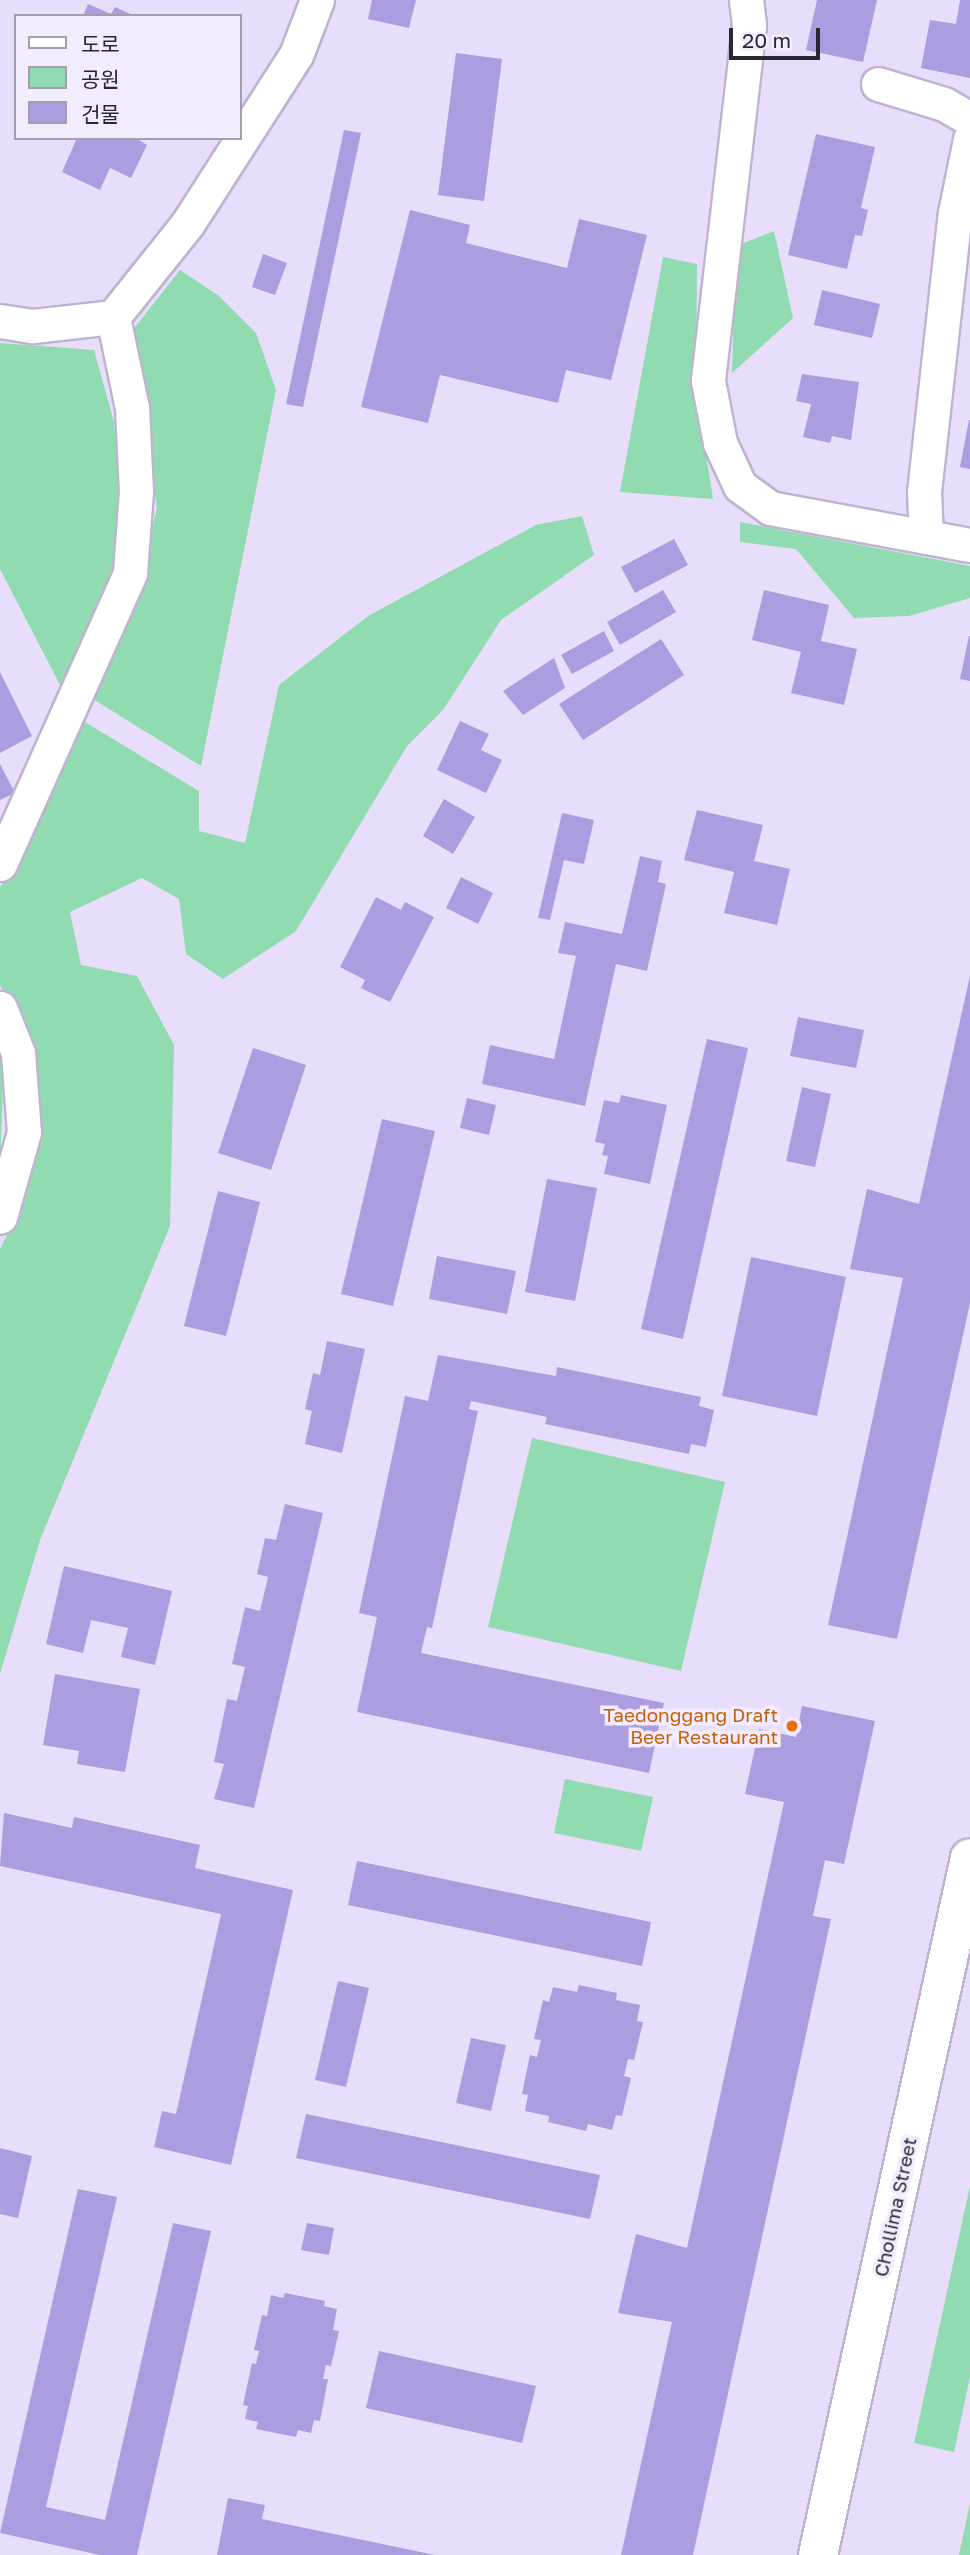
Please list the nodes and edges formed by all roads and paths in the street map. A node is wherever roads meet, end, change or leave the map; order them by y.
1 (317, 0) edge
2 (746, 0) edge
3 (877, 84) dead end
4 (970, 120) edge
5 (242, 139) edge
6 (970, 139) edge
7 (241, 140) edge
8 (113, 317) junction
9 (0, 321) edge
10 (926, 537) junction
11 (970, 545) edge
12 (0, 864) edge
13 (0, 1008) edge
14 (0, 1217) edge
15 (970, 1858) edge
16 (818, 2555) edge

1 - 5 street
2 - 10 street
3 - 4 street
6 - 10 street
7 - 8 street
8 - 9 street
8 - 12 street
10 - 11 street
13 - 14 street
15 - 16 main road, Chollima Street

